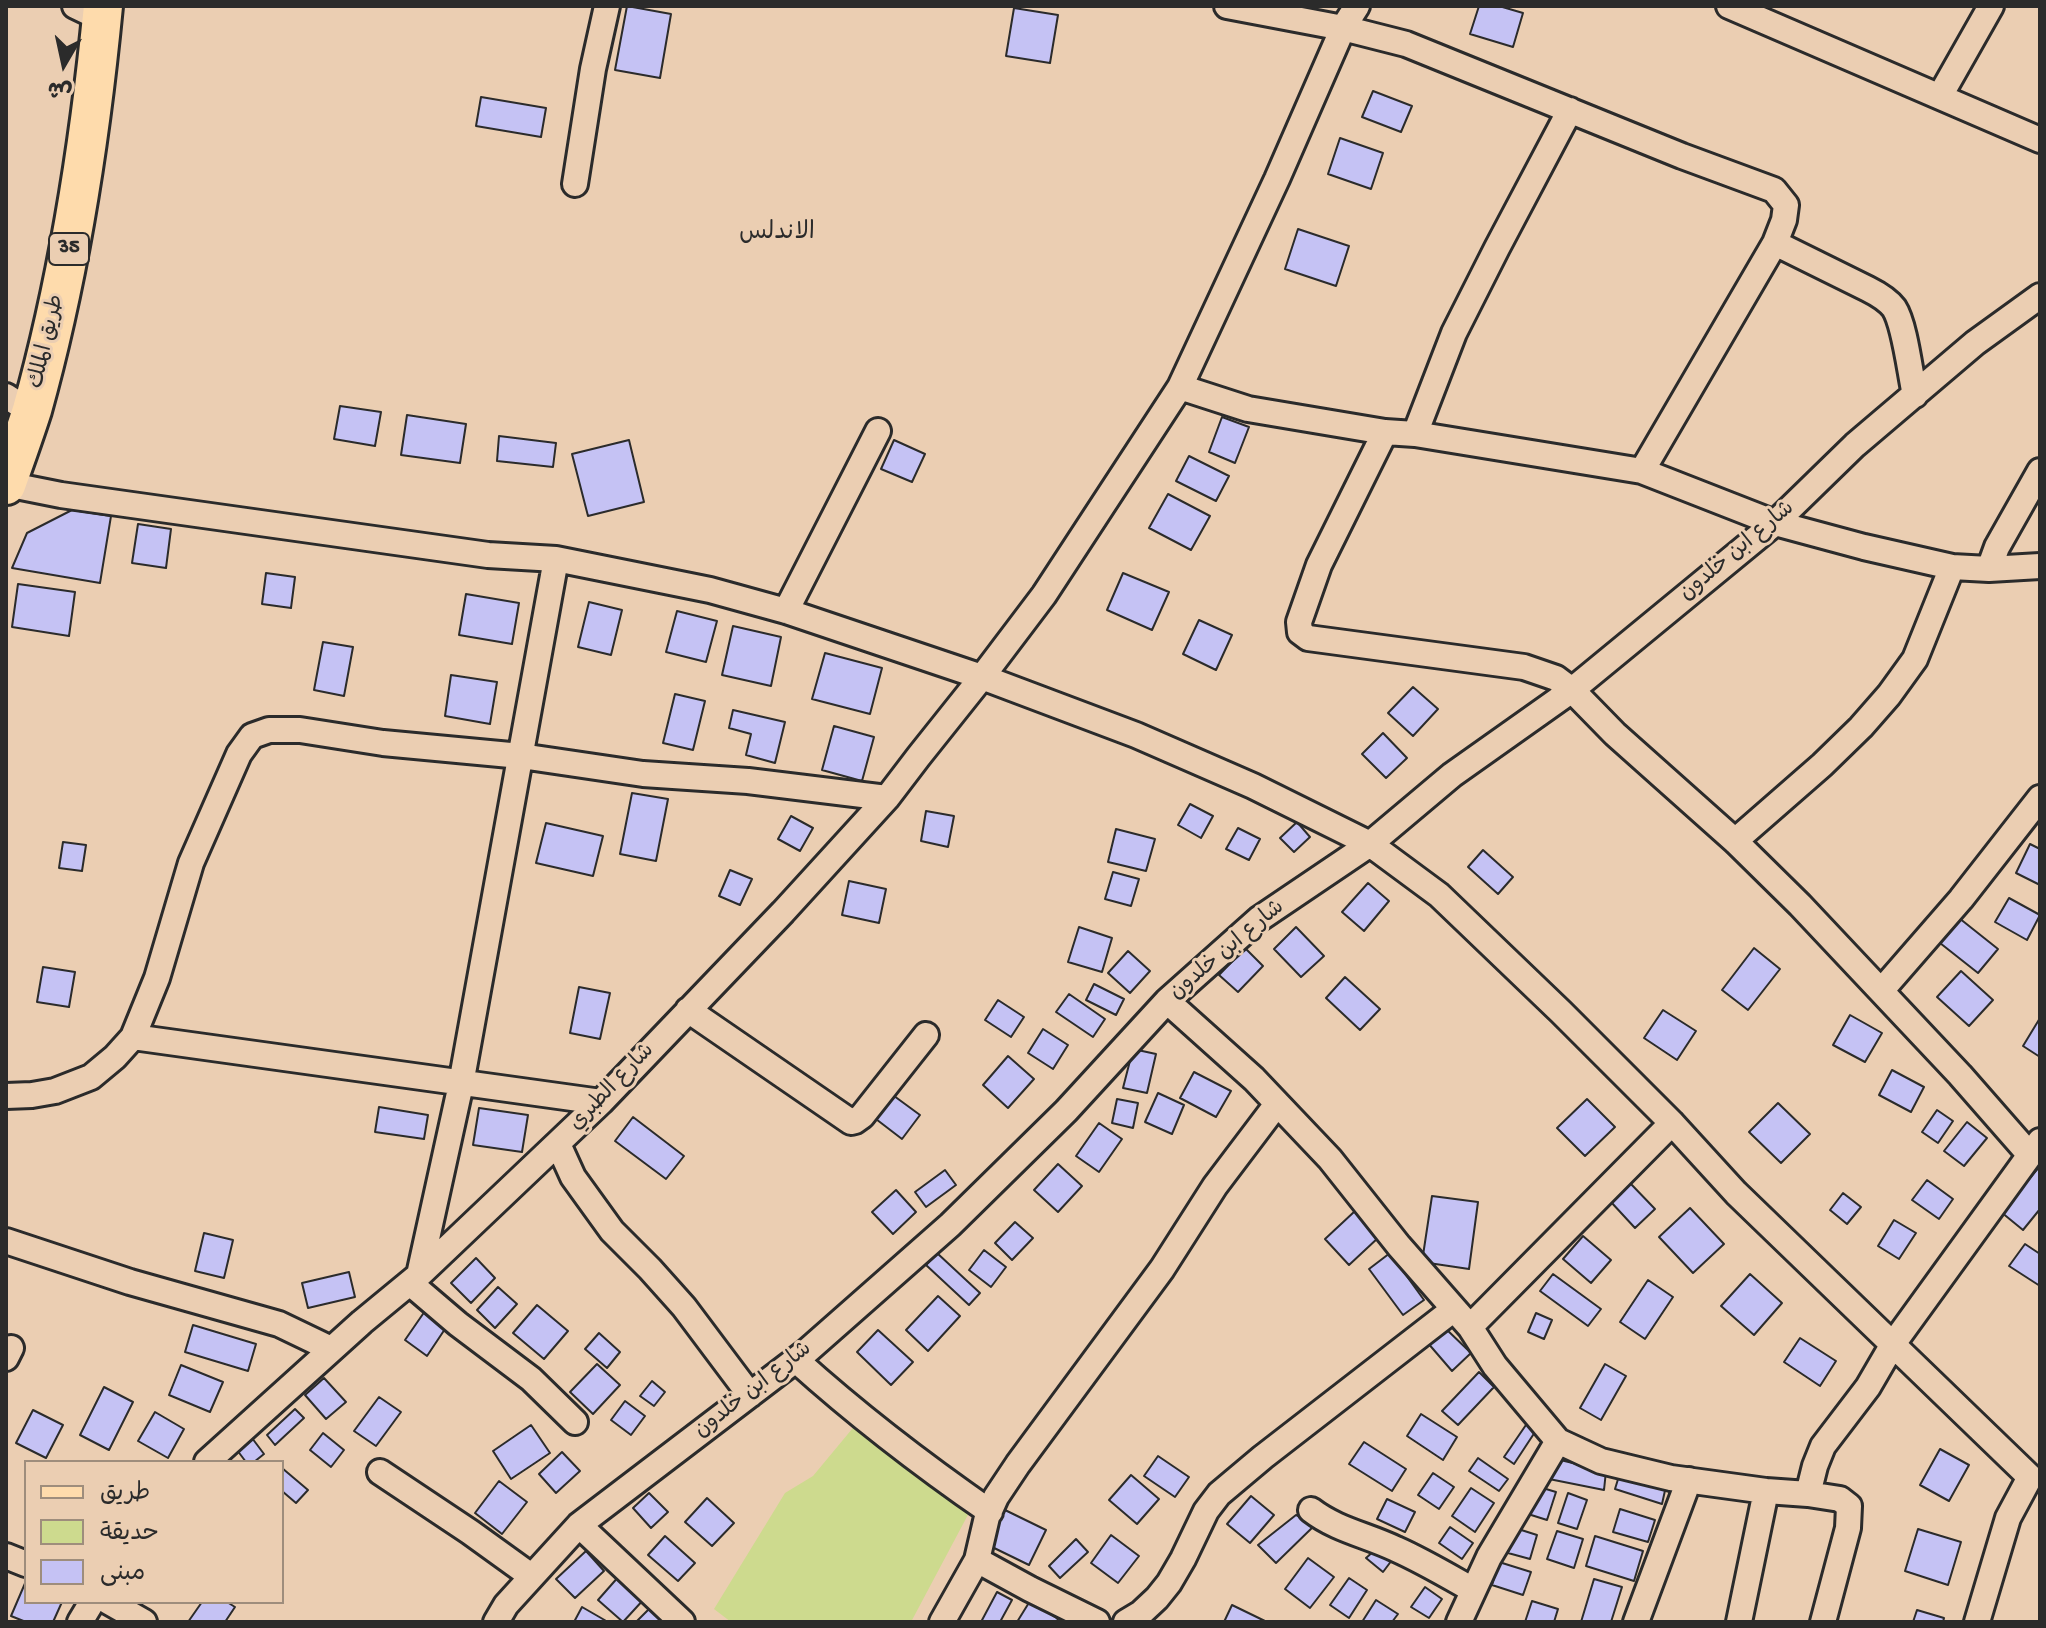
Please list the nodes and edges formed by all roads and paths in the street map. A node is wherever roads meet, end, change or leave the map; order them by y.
1 (607, 6) edge
2 (1227, 6) edge
3 (1357, 6) edge
4 (1729, 6) edge
5 (1991, 6) edge
6 (93, 10) edge
7 (1343, 28) junction
8 (1940, 96) junction
9 (1570, 110) junction
10 (2040, 140) edge
11 (575, 184) dead end
12 (1775, 243) junction
13 (2040, 296) edge
14 (1180, 387) junction
15 (1915, 395) junction
16 (18, 404) edge
17 (878, 431) dead end
18 (1385, 432) junction
19 (1415, 434) junction
20 (1642, 471) junction
21 (2040, 471) edge
22 (6, 485) edge
23 (1775, 523) junction
24 (556, 559) junction
25 (2040, 566) edge
26 (1952, 567) junction
27 (1989, 569) junction
28 (786, 611) junction
29 (982, 677) junction
30 (1572, 690) junction
31 (521, 756) junction
32 (887, 798) junction
33 (2040, 798) edge
34 (1735, 841) junction
35 (1370, 844) junction
36 (1881, 991) junction
37 (1167, 1001) junction
38 (688, 1010) junction
39 (926, 1035) dead end
40 (133, 1037) junction
41 (461, 1084) junction
42 (6, 1096) edge
43 (601, 1102) junction
44 (1277, 1104) junction
45 (1672, 1123) junction
46 (558, 1144) junction
47 (2035, 1148) edge
48 (6, 1241) edge
49 (414, 1279) junction
50 (1462, 1318) junction
51 (1893, 1344) junction
52 (331, 1349) junction
53 (796, 1360) junction
54 (750, 1395) junction
55 (575, 1422) dead end
56 (1558, 1441) junction
57 (209, 1460) edge
58 (380, 1472) dead end
59 (2037, 1477) edge
60 (1689, 1480) junction
61 (1766, 1491) junction
62 (1808, 1494) junction
63 (1311, 1510) dead end
64 (990, 1512) junction
65 (579, 1525) junction
66 (977, 1560) junction
67 (531, 1576) junction
68 (1473, 1590) junction
69 (91, 1604) edge
70 (112, 1604) edge
71 (80, 1622) edge
72 (144, 1622) edge
73 (496, 1622) edge
74 (682, 1622) edge
75 (942, 1622) edge
76 (1097, 1622) edge
77 (1126, 1622) edge
78 (1459, 1622) edge
79 (1636, 1622) edge
80 (1739, 1622) edge
81 (1823, 1622) edge
82 (1977, 1622) edge

1 - 11 street
2 - 7 street
3 - 7 street, شارع الطبري
4 - 8 street
5 - 8 street
6 - 16 main road, طريق الملك / 35
7 - 9 street
7 - 14 street, شارع الطبري
8 - 10 street
9 - 12 street
9 - 19 street
12 - 15 street
12 - 20 street
13 - 15 street, شارع ابن خلدون
14 - 18 street
14 - 29 street, شارع الطبري
15 - 23 street, شارع ابن خلدون
16 - 22 main road, طريق الملك / 35
17 - 28 street
18 - 19 street
18 - 30 street
19 - 20 street
20 - 23 street
21 - 27 street
22 - 24 street
23 - 26 street
23 - 30 street, شارع ابن خلدون
24 - 28 street
24 - 31 street
25 - 27 street
26 - 27 street
26 - 34 street
28 - 29 street
29 - 32 street, شارع الطبري
29 - 35 street
30 - 34 street
30 - 35 street, شارع ابن خلدون
31 - 32 street
31 - 40 street
31 - 41 street
32 - 38 street, شارع الطبري
33 - 36 street
34 - 36 street
35 - 37 street, شارع ابن خلدون
35 - 45 street
36 - 47 street
37 - 44 street
37 - 53 street, شارع ابن خلدون
38 - 39 street
38 - 43 street, شارع الطبري
40 - 41 street
40 - 42 street
41 - 43 street
41 - 49 street
43 - 46 street, شارع الطبري
44 - 50 street
44 - 64 street
45 - 50 street
45 - 51 street
46 - 49 street, شارع الطبري
46 - 54 street
47 - 51 street
48 - 52 street
49 - 52 street, شارع الطبري
49 - 55 street
50 - 56 street
50 - 77 street
51 - 59 street
51 - 62 street
52 - 57 street, شارع الطبري
53 - 54 street, شارع ابن خلدون
53 - 64 street
54 - 65 street, شارع ابن خلدون
56 - 60 street
56 - 68 street
58 - 67 street
59 - 82 street
60 - 61 street
60 - 79 street
61 - 62 street
61 - 80 street
62 - 81 street
63 - 68 street
64 - 66 street
65 - 67 street, شارع ابن خلدون
65 - 74 street
66 - 75 street
66 - 76 street
67 - 73 street, شارع ابن خلدون
68 - 78 street
69 - 71 street
70 - 72 street

